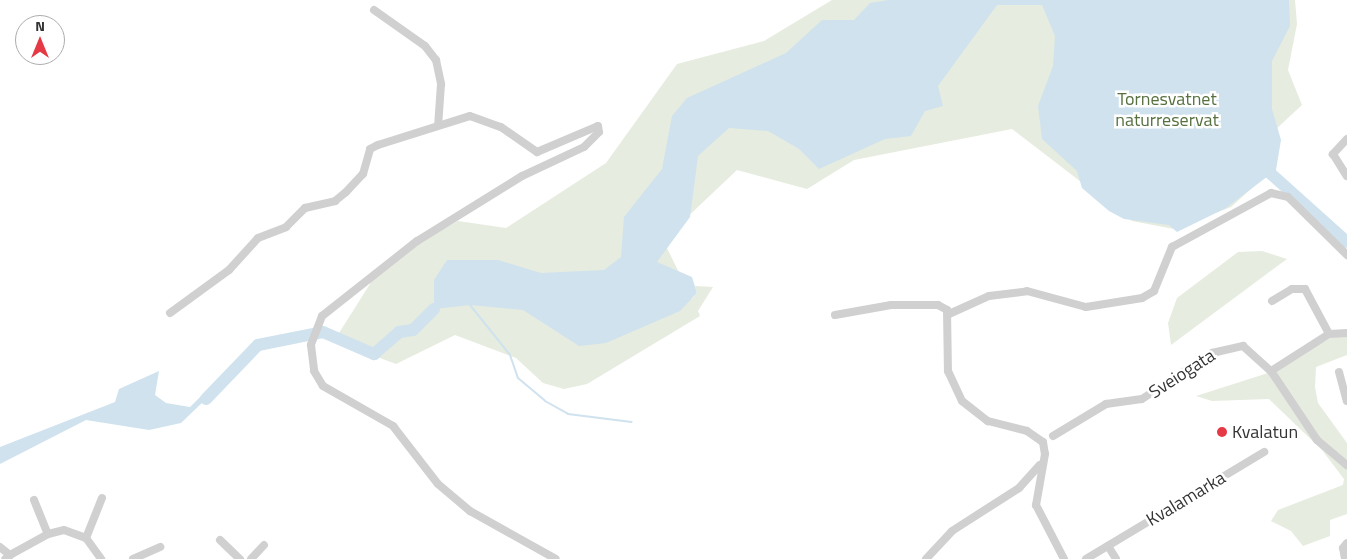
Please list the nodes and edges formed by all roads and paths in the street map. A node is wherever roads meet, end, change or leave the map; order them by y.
1 (374, 10) dead end
2 (438, 123) junction
3 (1347, 139) edge
4 (1347, 176) edge
5 (1347, 255) edge
6 (1272, 301) dead end
7 (170, 314) dead end
8 (835, 314) dead end
9 (949, 314) junction
10 (1347, 333) edge
11 (1329, 334) junction
12 (1271, 371) junction
13 (1339, 372) dead end
14 (1347, 401) edge
15 (1052, 436) dead end
16 (1264, 452) dead end
17 (1045, 460) junction
18 (1347, 464) edge
19 (102, 498) dead end
20 (34, 500) dead end
21 (48, 534) junction
22 (86, 538) junction
23 (220, 540) dead end
24 (1347, 543) edge
25 (264, 545) dead end
26 (1108, 546) junction
27 (160, 547) dead end
28 (0, 548) edge
29 (8, 557) edge
30 (101, 559) edge
31 (133, 559) edge
32 (240, 559) edge
33 (251, 559) edge
34 (556, 559) edge
35 (926, 559) edge
36 (1064, 559) edge
37 (1086, 559) edge
38 (1116, 559) edge
39 (1345, 559) edge

1 - 2 street
2 - 7 street
2 - 34 street
3 - 4 street
5 - 9 street
6 - 11 street
8 - 9 street
9 - 17 street
10 - 11 street
11 - 12 street
12 - 15 street, Sveiogata
12 - 18 street, Sveiogata
13 - 14 street
16 - 26 street, Kvalamarka
17 - 35 street
17 - 36 street
19 - 22 street
20 - 21 street
21 - 22 street
21 - 29 street
22 - 30 street
23 - 32 street
24 - 39 street
25 - 33 street
26 - 37 street, Kvalamarka
26 - 38 street
27 - 31 street
28 - 29 street

